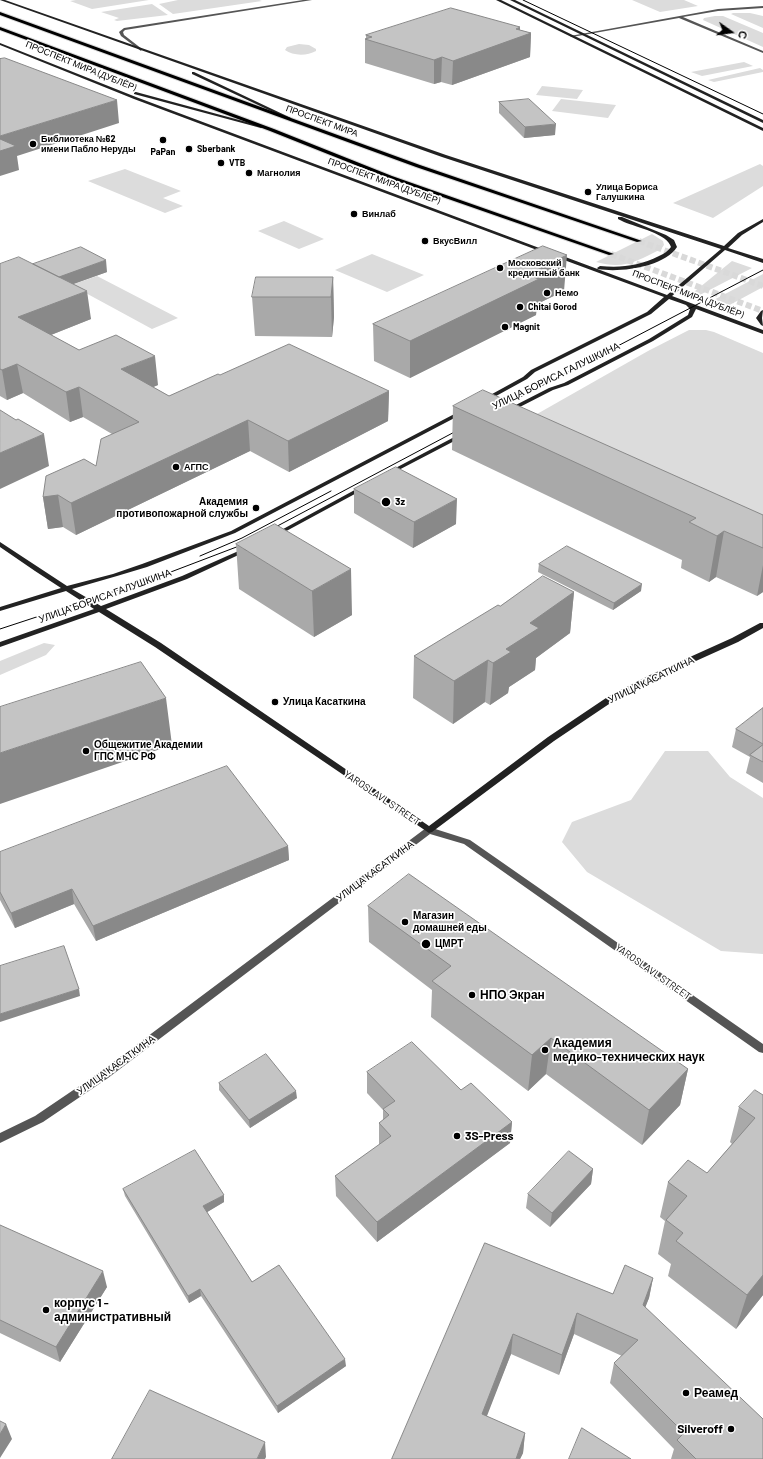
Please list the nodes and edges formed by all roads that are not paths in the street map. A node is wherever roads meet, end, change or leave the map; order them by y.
1 (2, 0) edge
2 (310, 0) edge
3 (498, 0) edge
4 (512, 0) edge
5 (763, 7) edge
6 (756, 8) junction
7 (763, 11) edge
8 (0, 14) edge
9 (680, 17) junction
10 (0, 28) edge
11 (582, 34) junction
12 (572, 36) junction
13 (0, 44) edge
14 (141, 50) junction
15 (763, 52) edge
16 (161, 57) junction
17 (96, 82) junction
18 (295, 121) junction
19 (763, 122) edge
20 (272, 130) junction
21 (763, 130) edge
22 (600, 208) junction
23 (763, 220) edge
24 (639, 241) tunnel mouth
25 (725, 248) junction
26 (611, 254) tunnel mouth
27 (763, 261) edge
28 (589, 267) junction
29 (677, 290) junction
30 (669, 296) junction
31 (687, 303) junction
32 (763, 312) edge
33 (720, 316) junction
34 (677, 323) junction
35 (763, 324) edge
36 (763, 332) edge
37 (479, 403) edge
38 (463, 413) dead end
39 (503, 413) edge
40 (468, 432) edge
41 (380, 478) edge
42 (366, 486) edge
43 (270, 538) edge
44 (0, 544) edge
45 (249, 549) edge
46 (67, 588) junction
47 (0, 609) edge
48 (102, 609) junction
49 (763, 625) edge
50 (0, 645) edge
51 (429, 830) junction
52 (763, 1049) edge
53 (0, 1138) edge

1 - 14 main road
2 - 14 street
3 - 12 main road
4 - 11 main road
5 - 6 street
6 - 7 street
6 - 9 street
8 - 18 main road, ПРОСПЕКТ МИРА
9 - 11 street
9 - 15 street
10 - 20 main road
11 - 12 street
11 - 19 main road
12 - 21 main road
13 - 17 main road, ПРОСПЕКТ МИРА (ДУБЛЁР)
14 - 16 main road
16 - 18 main road
16 - 22 main road
17 - 20 main road
17 - 28 main road, ПРОСПЕКТ МИРА (ДУБЛЁР)
18 - 24 main road, ПРОСПЕКТ МИРА
20 - 26 main road
22 - 25 main road
22 - 28 main road
23 - 25 main road, УЛИЦА БОРИСА ГАЛУШКИНА
25 - 27 main road
25 - 29 main road, УЛИЦА БОРИСА ГАЛУШКИНА
28 - 30 main road, ПРОСПЕКТ МИРА (ДУБЛЁР)
29 - 30 main road, УЛИЦА БОРИСА ГАЛУШКИНА
29 - 31 main road
30 - 31 main road, ПРОСПЕКТ МИРА (ДУБЛЁР)
30 - 37 main road, УЛИЦА БОРИСА ГАЛУШКИНА
31 - 33 main road, ПРОСПЕКТ МИРА (ДУБЛЁР)
31 - 34 main road, УЛИЦА БОРИСА ГАЛУШКИНА
32 - 35 main road
33 - 34 main road
33 - 36 main road, ПРОСПЕКТ МИРА (ДУБЛЁР)
34 - 39 main road, УЛИЦА БОРИСА ГАЛУШКИНА
38 - 46 main road, УЛИЦА БОРИСА ГАЛУШКИНА
40 - 41 main road
42 - 43 main road
44 - 46 main road, YAROSLAVL STREET
45 - 48 main road, УЛИЦА БОРИСА ГАЛУШКИНА
46 - 47 main road, УЛИЦА БОРИСА ГАЛУШКИНА
46 - 48 main road, YAROSLAVL STREET
48 - 50 main road, УЛИЦА БОРИСА ГАЛУШКИНА
48 - 51 main road, YAROSLAVL STREET
49 - 51 main road, УЛИЦА КАСАТКИНА
51 - 52 street, YAROSLAVL STREET
51 - 53 street, УЛИЦА КАСАТКИНА

